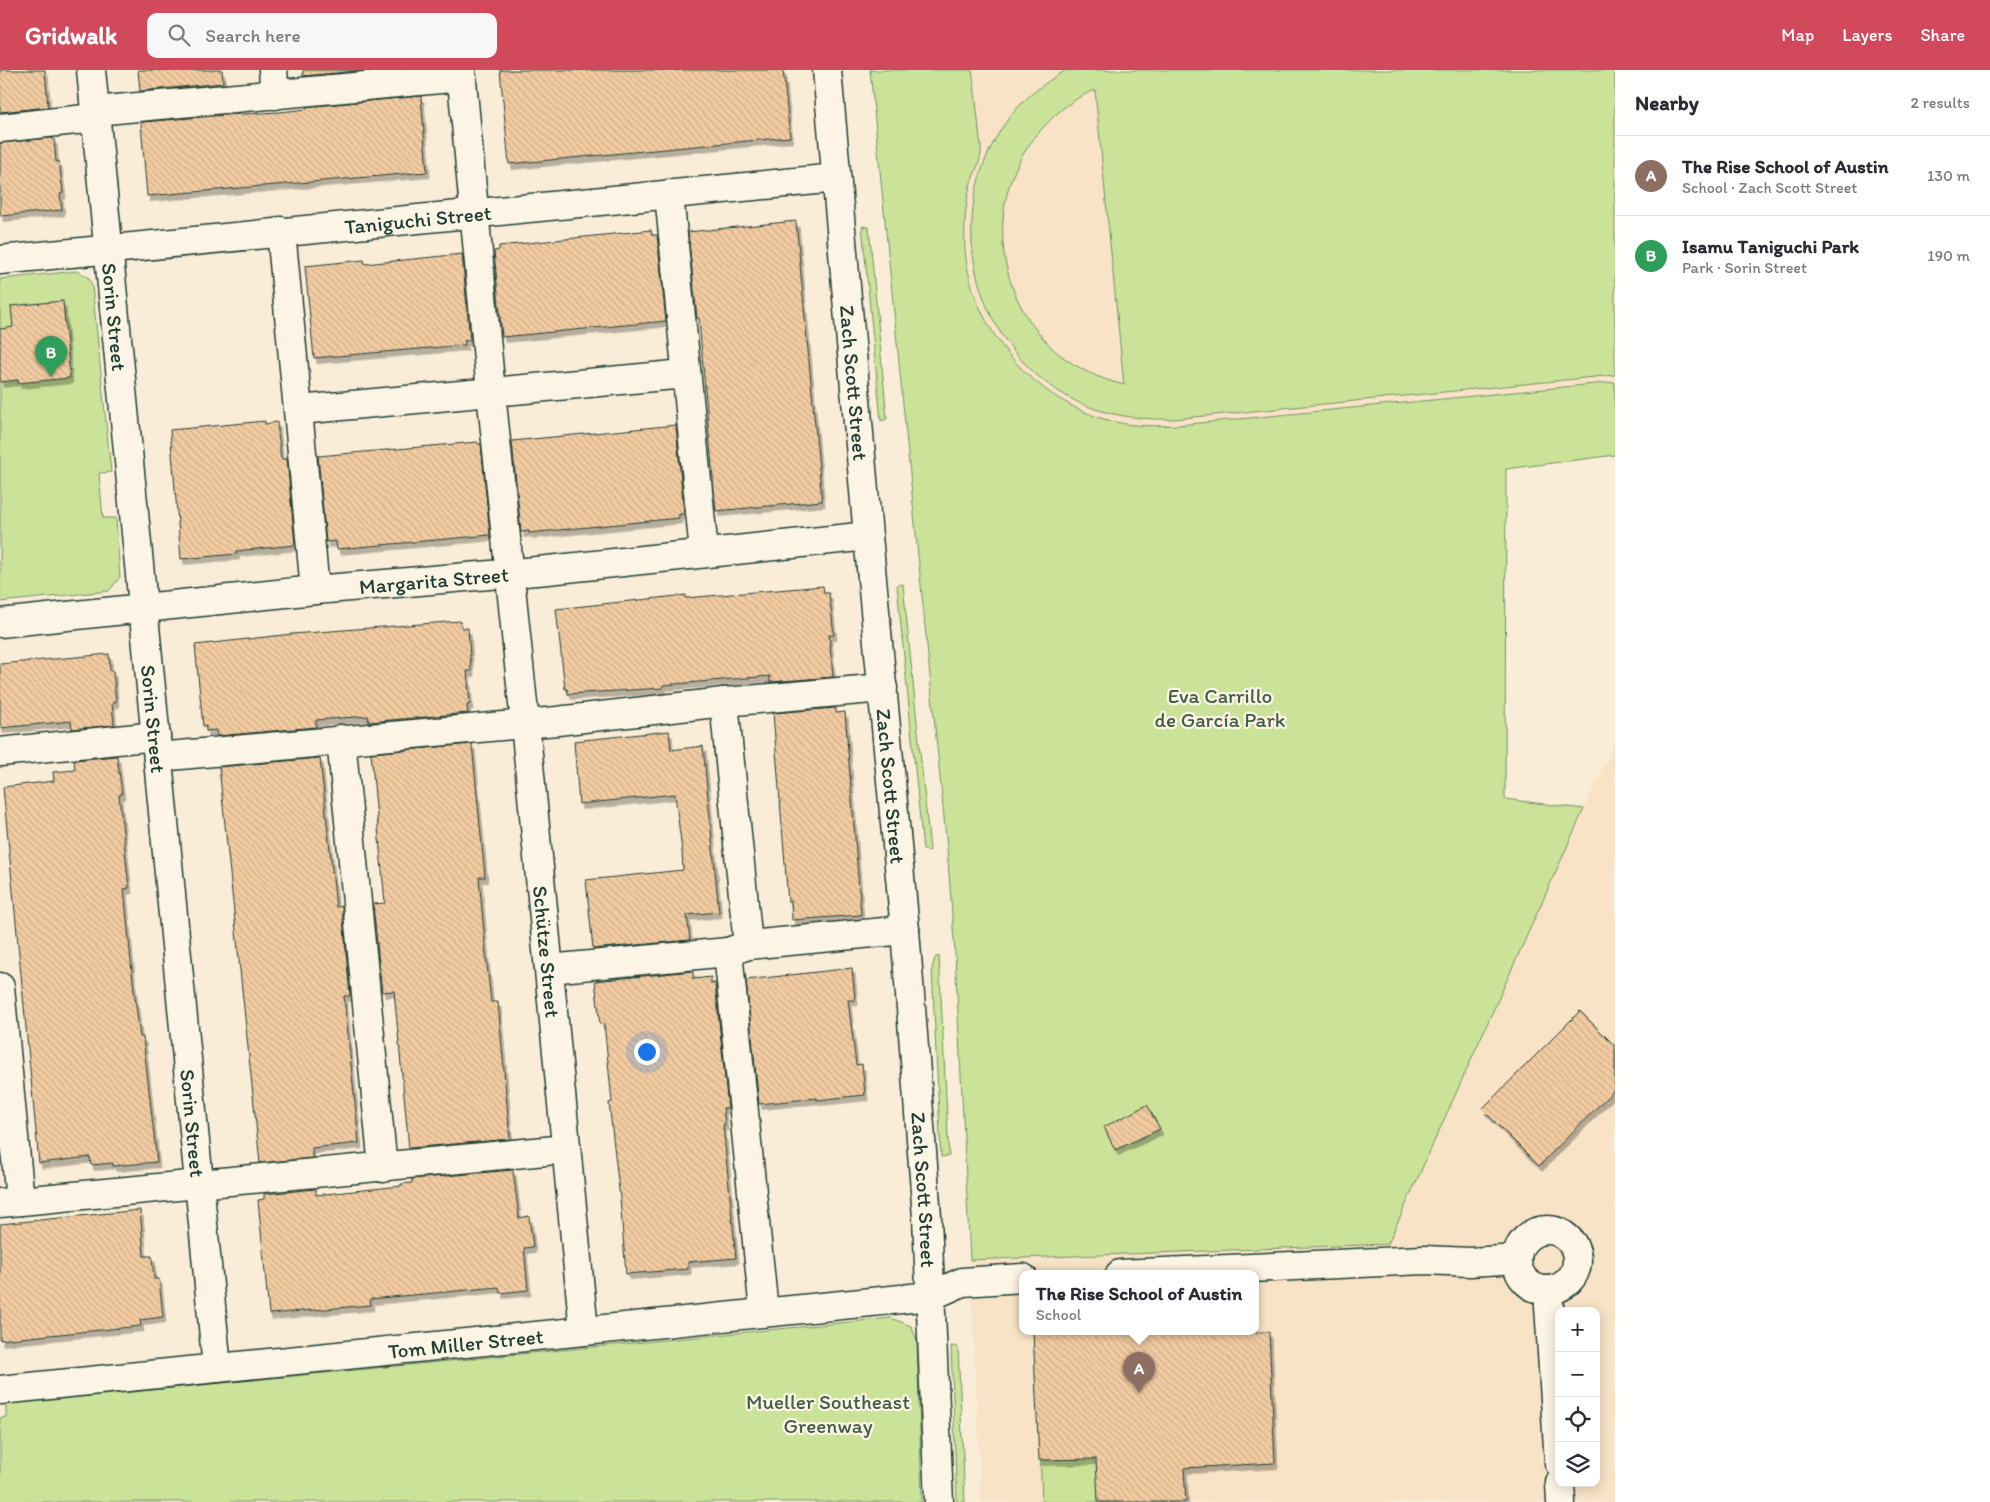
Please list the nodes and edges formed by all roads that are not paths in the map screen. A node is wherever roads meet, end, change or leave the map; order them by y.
1 (91, 70) edge
2 (827, 70) edge
3 (462, 73) edge
4 (274, 82) edge
5 (95, 115) junction
6 (0, 128) edge
7 (836, 178) junction
8 (669, 194) junction
9 (474, 214) junction
10 (281, 232) junction
11 (109, 249) junction
12 (0, 260) edge
13 (686, 374) junction
14 (491, 392) junction
15 (299, 410) junction
16 (868, 536) junction
17 (704, 553) junction
18 (510, 574) junction
19 (315, 590) junction
20 (143, 608) junction
21 (0, 623) edge
22 (883, 688) junction
23 (724, 702) junction
24 (525, 723) junction
25 (341, 739) junction
26 (157, 746) junction
27 (0, 752) edge
28 (905, 930) junction
29 (738, 948) junction
30 (549, 969) junction
31 (0, 987) edge
32 (566, 1149) junction
33 (383, 1168) junction
34 (199, 1184) junction
35 (10, 1202) edge
36 (1517, 1259) junction
37 (1207, 1270) edge
38 (1019, 1278) edge
39 (1548, 1290) junction
40 (931, 1296) junction
41 (764, 1312) junction
42 (584, 1331) junction
43 (217, 1368) junction
44 (0, 1390) edge
45 (1558, 1442) edge
46 (1560, 1487) edge
47 (940, 1502) edge
48 (1561, 1502) edge

1 - 5 street, Sorin Street
2 - 7 street, Zach Scott Street
3 - 4 street
3 - 9 street, Schütze Street
4 - 5 street
5 - 6 street
5 - 11 street, Sorin Street
7 - 8 street, Taniguchi Street
7 - 16 street, Zach Scott Street
8 - 9 street, Taniguchi Street
8 - 13 street
9 - 10 street, Taniguchi Street
9 - 14 street, Schütze Street
10 - 11 street, Taniguchi Street
10 - 15 street
11 - 12 street, Taniguchi Street
11 - 20 street, Sorin Street
13 - 14 street
13 - 17 street
14 - 15 street
14 - 18 street, Schütze Street
15 - 19 street
16 - 17 street, Margarita Street
16 - 22 street, Zach Scott Street
17 - 18 street, Margarita Street
18 - 19 street, Margarita Street
18 - 24 street, Schütze Street
19 - 20 street, Margarita Street
20 - 21 street, Margarita Street
20 - 26 street, Sorin Street
22 - 23 street
22 - 28 street, Zach Scott Street
23 - 24 street
23 - 29 street
24 - 25 street
24 - 30 street, Schütze Street
25 - 26 street
25 - 33 street
26 - 27 street
26 - 34 street, Sorin Street
28 - 29 street
28 - 40 street, Zach Scott Street
29 - 30 street
29 - 41 street
30 - 32 street, Schütze Street
31 - 35 street
32 - 33 street
32 - 42 street, Schütze Street
33 - 34 street
34 - 35 street
34 - 43 street, Sorin Street
36 - 37 street
36 - 39 street
36 - 39 street
38 - 40 street, Tom Miller Street
39 - 45 street
40 - 41 street, Tom Miller Street
40 - 47 street, Zach Scott Street
41 - 42 street, Tom Miller Street
42 - 43 street, Tom Miller Street
43 - 44 street, Tom Miller Street
46 - 48 street

